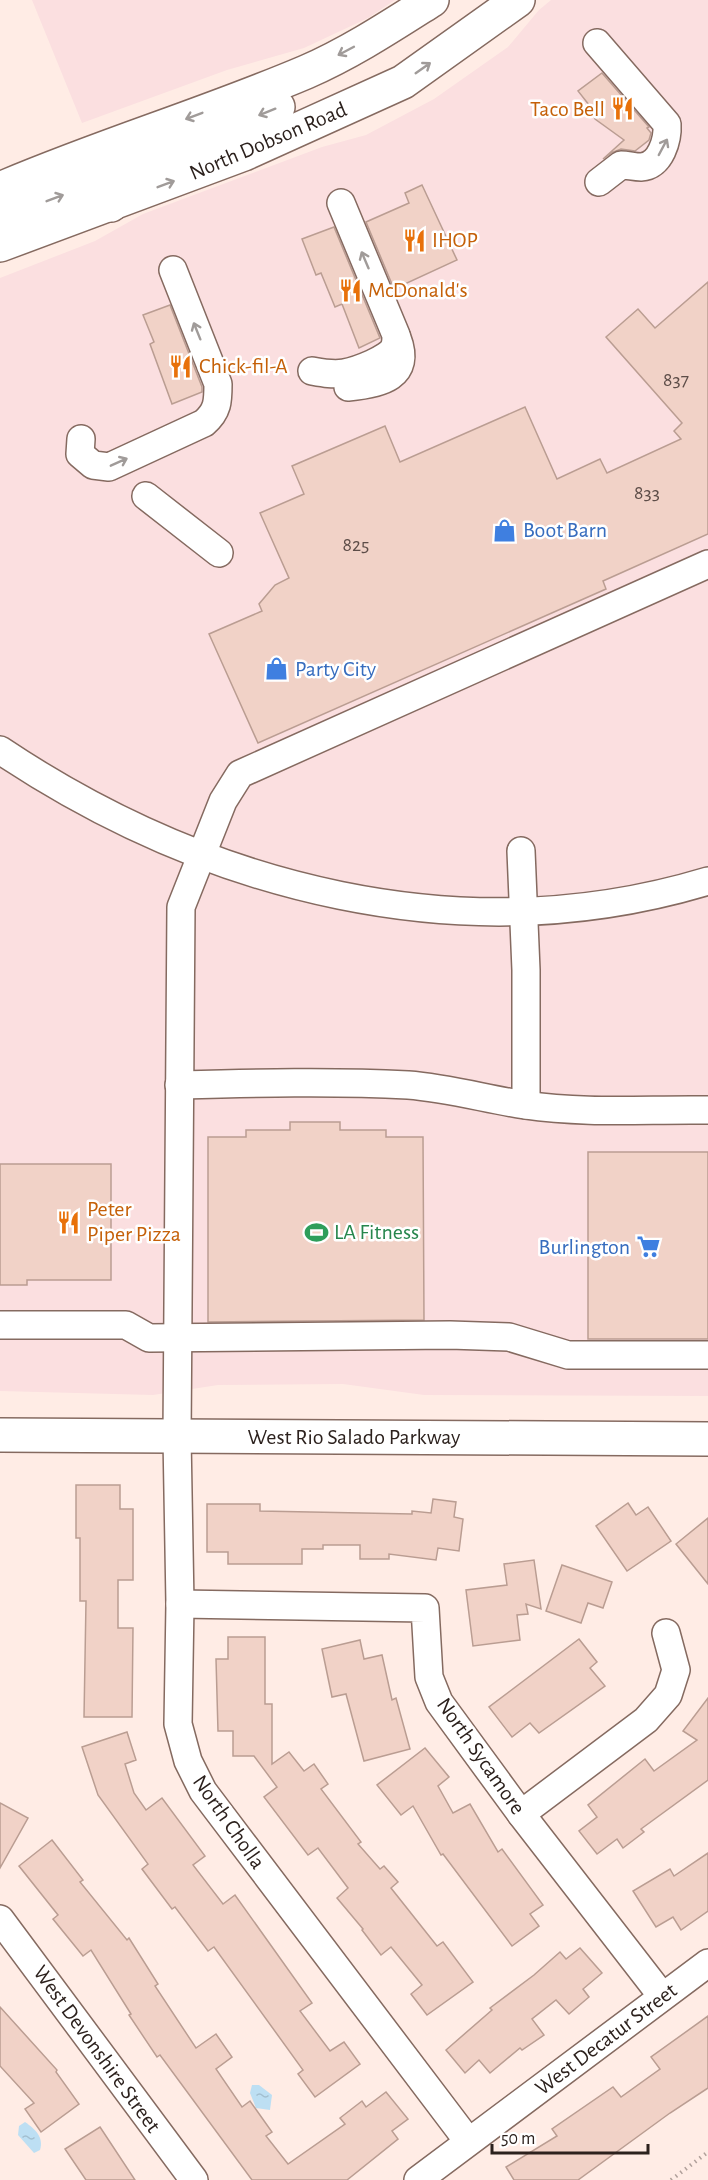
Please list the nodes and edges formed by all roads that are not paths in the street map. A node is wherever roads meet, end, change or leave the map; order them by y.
1 (432, 0) edge
2 (518, 0) edge
3 (597, 43) dead end
4 (307, 71) junction
5 (94, 153) junction
6 (599, 182) dead end
7 (0, 189) edge
8 (341, 203) dead end
9 (111, 205) junction
10 (0, 219) edge
11 (0, 245) edge
12 (173, 270) dead end
13 (312, 370) dead end
14 (81, 439) dead end
15 (146, 496) dead end
16 (219, 553) dead end
17 (708, 564) edge
18 (0, 750) edge
19 (521, 851) dead end
20 (201, 854) junction
21 (708, 882) edge
22 (523, 911) junction
23 (179, 1085) junction
24 (526, 1105) junction
25 (708, 1110) edge
26 (0, 1325) edge
27 (178, 1338) junction
28 (708, 1355) edge
29 (0, 1435) edge
30 (177, 1437) junction
31 (708, 1439) edge
32 (180, 1604) junction
33 (666, 1633) dead end
34 (521, 1814) junction
35 (0, 1919) edge
36 (708, 1963) edge
37 (663, 1996) junction
38 (468, 2141) junction
39 (194, 2180) edge
40 (418, 2180) edge

1 -> 4 main road
9 -> 2 main road, North Dobson Road
6 -> 3 street
4 -> 5 main road
4 -> 9 main road
5 - 7 main road
10 -> 5 main road
13 -> 8 street
9 - 11 main road, North Dobson Road
14 -> 12 street
15 - 16 street
17 - 20 street, North Cholla
18 - 20 street
19 - 22 street
20 - 22 street
20 - 23 street, North Cholla
21 - 22 street
22 - 24 street
23 - 24 street
23 - 27 street, North Cholla
24 - 25 street
26 - 27 street
27 - 28 street
27 - 30 street, North Cholla
29 - 30 main road, West Rio Salado Parkway
30 - 31 main road, West Rio Salado Parkway
30 - 32 street, North Cholla
32 - 34 street, North Sycamore
32 - 38 street, North Cholla
33 - 34 street
34 - 37 street, North Sycamore
35 - 39 street, West Devonshire Street
36 - 37 street, West Decatur Street
37 - 38 street, West Decatur Street
38 - 40 street, West Decatur Street

